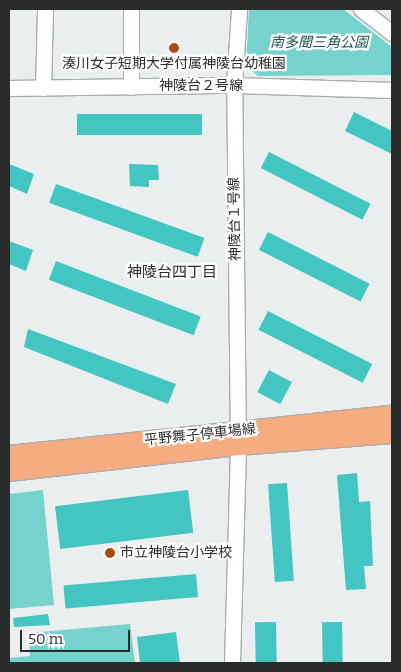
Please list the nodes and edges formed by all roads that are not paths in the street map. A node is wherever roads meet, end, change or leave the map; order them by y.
1 (45, 9) edge
2 (131, 9) edge
3 (239, 9) edge
4 (361, 9) edge
5 (392, 33) edge
6 (234, 85) junction
7 (131, 86) junction
8 (9, 88) edge
9 (43, 88) junction
10 (392, 90) edge
11 (392, 416) edge
12 (392, 433) edge
13 (237, 438) junction
14 (9, 456) edge
15 (9, 471) edge
16 (232, 663) edge

1 - 9 street
2 - 7 street
3 - 6 street, 神陵台１号線
4 - 5 street
6 - 7 street, 神陵台２号線
6 - 10 street, 神陵台２号線
6 - 13 street, 神陵台１号線
7 - 9 street, 神陵台２号線
8 - 9 street, 神陵台２号線
11 - 13 main road, 平野舞子停車場線
12 - 13 main road, 平野舞子停車場線
13 - 14 main road, 平野舞子停車場線
13 - 15 main road, 平野舞子停車場線
13 - 16 street, 神陵台１号線

